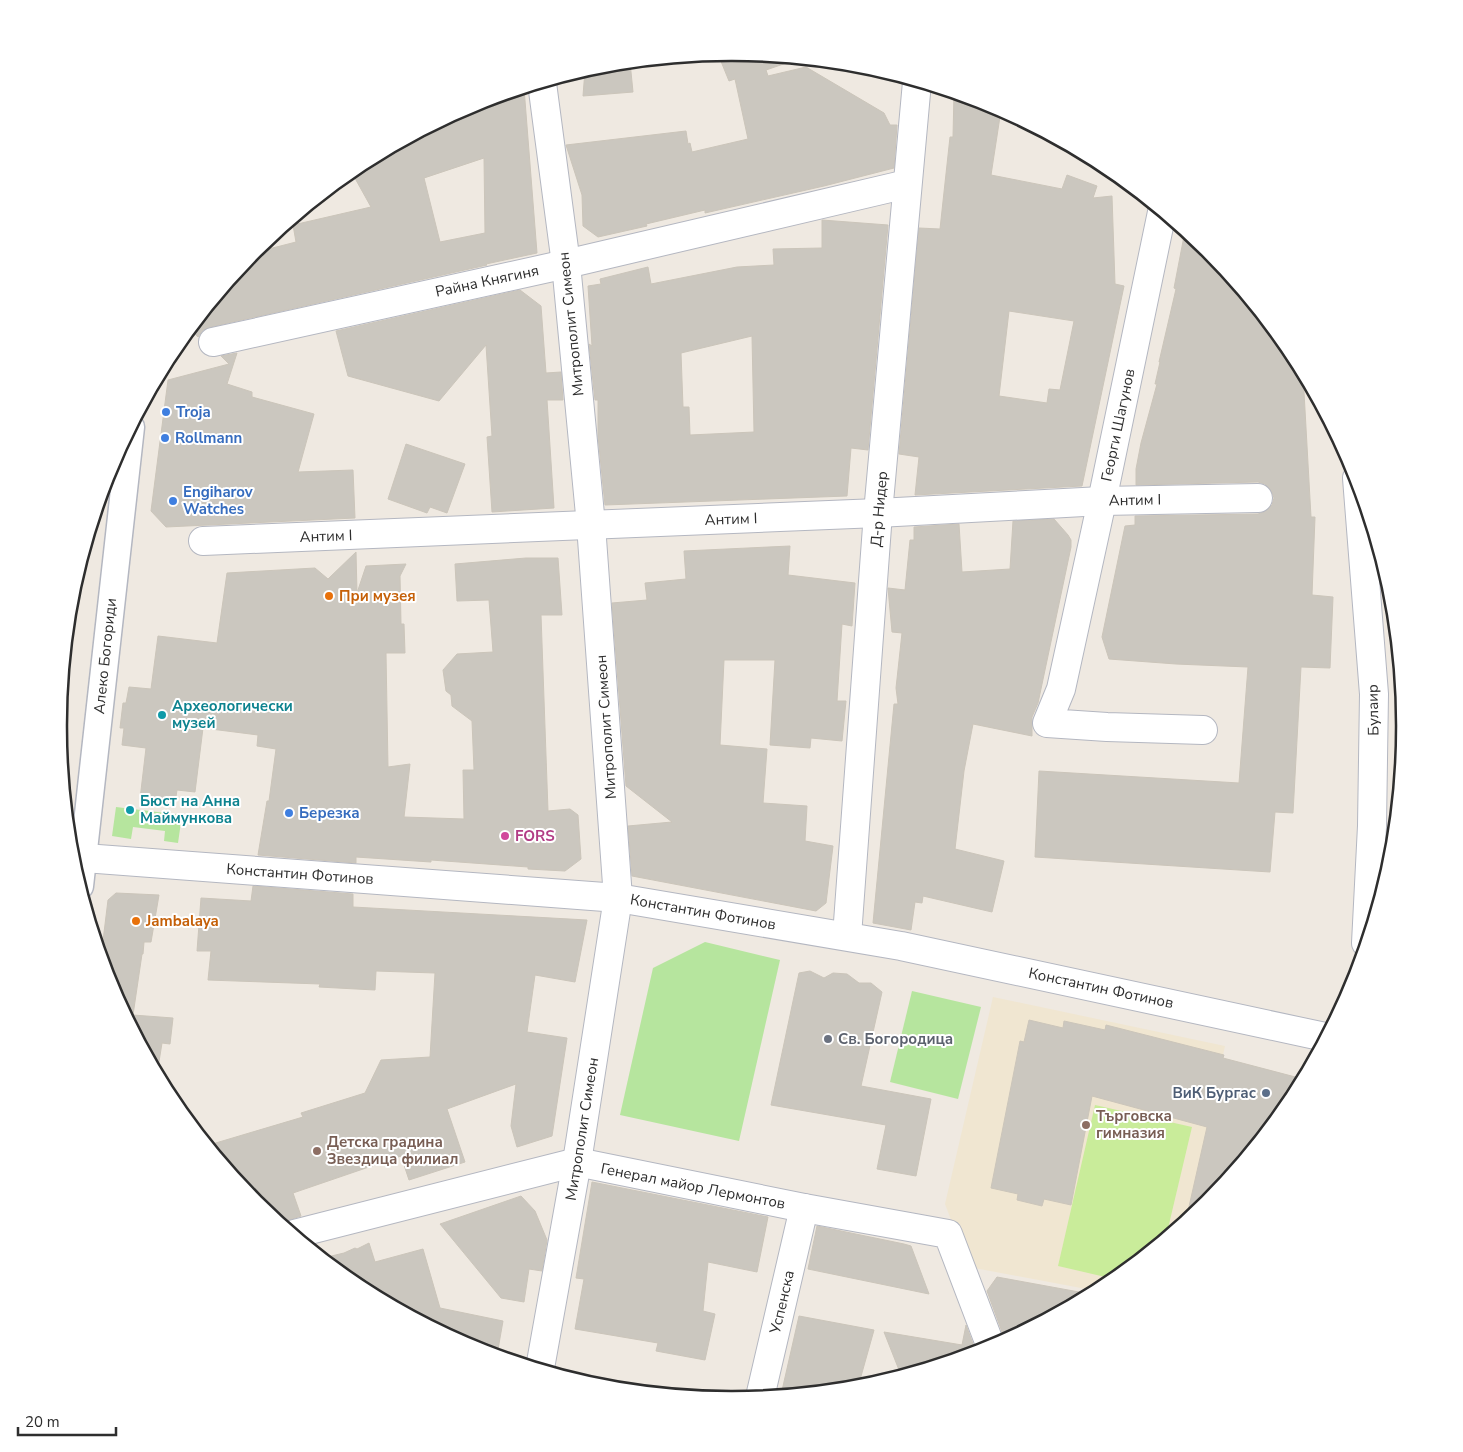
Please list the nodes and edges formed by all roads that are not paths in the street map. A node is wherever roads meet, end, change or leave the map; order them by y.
1 (916, 88) edge
2 (543, 89) edge
3 (907, 184) junction
4 (1161, 219) edge
5 (566, 264) junction
6 (213, 342) dead end
7 (129, 446) edge
8 (1258, 498) dead end
9 (1102, 501) junction
10 (1359, 508) edge
11 (878, 513) junction
12 (590, 525) junction
13 (203, 541) dead end
14 (1202, 730) dead end
15 (78, 847) edge
16 (80, 857) edge
17 (618, 898) junction
18 (1367, 920) edge
19 (846, 936) junction
20 (1319, 1036) edge
21 (577, 1162) junction
22 (804, 1208) junction
23 (301, 1232) edge
24 (989, 1339) edge
25 (541, 1362) edge
26 (762, 1390) edge

1 - 3 street, Д-р Нидер
2 - 5 street, Митрополит Симеон
3 - 5 street, Райна Княгиня
3 - 11 street, Д-р Нидер
4 - 9 street, Георги Шагунов
5 - 6 street, Райна Княгиня
5 - 12 street, Митрополит Симеон
7 - 15 street, Алеко Богориди
8 - 9 street, Антим I
9 - 11 street, Антим I
9 - 14 street, Георги Шагунов
10 - 18 street, Булаир
11 - 12 street, Антим I
11 - 19 street, Д-р Нидер
12 - 13 street, Антим I
12 - 17 street, Митрополит Симеон
16 - 17 street, Константин Фотинов
17 - 19 street, Константин Фотинов
17 - 21 street, Митрополит Симеон
19 - 20 street, Константин Фотинов
21 - 22 street, Генерал майор Лермонтов
21 - 23 street, Генерал майор Лермонтов
21 - 25 street, Митрополит Симеон
22 - 24 street, Генерал майор Лермонтов
22 - 26 street, Успенска

